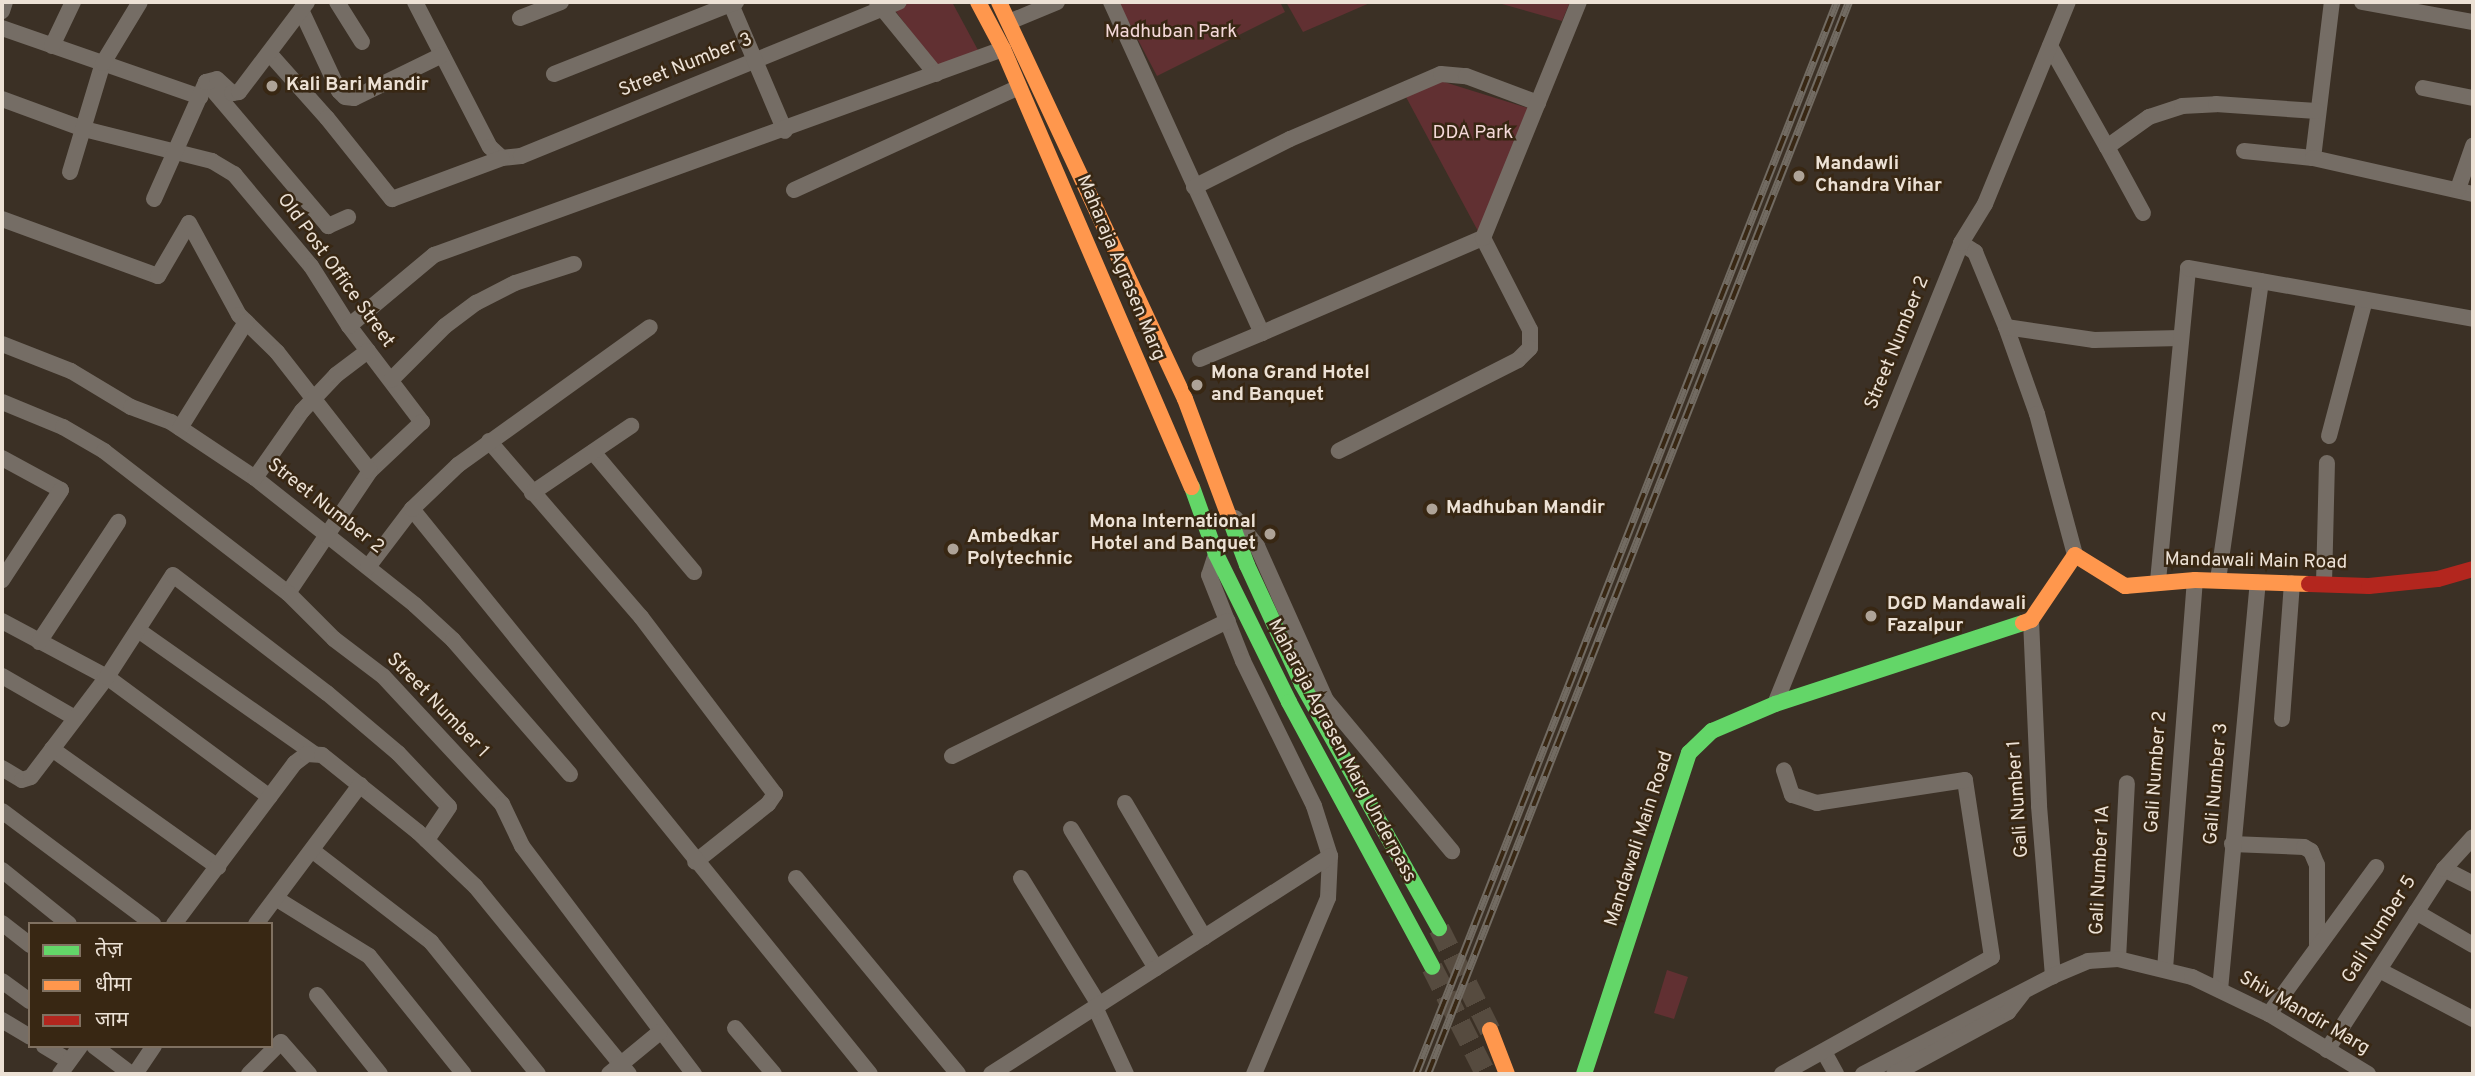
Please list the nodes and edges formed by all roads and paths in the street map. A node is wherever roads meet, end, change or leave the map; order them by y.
1 (5, 2) edge
2 (73, 2) edge
3 (140, 2) edge
4 (337, 2) edge
5 (415, 2) edge
6 (561, 2) edge
7 (733, 2) edge
8 (898, 2) edge
9 (978, 2) edge
10 (999, 2) edge
11 (1056, 2) edge
12 (1111, 2) edge
13 (1579, 2) edge
14 (2068, 2) edge
15 (2332, 2) edge
16 (2362, 2) edge
17 (879, 5) edge
18 (304, 6) edge
19 (2, 11) edge
20 (520, 18) dead end
21 (1009, 22) junction
22 (2473, 22) edge
23 (2, 28) edge
24 (362, 42) dead end
25 (52, 46) junction
26 (2050, 46) junction
27 (1003, 49) junction
28 (269, 53) junction
29 (442, 55) junction
30 (755, 60) junction
31 (103, 63) junction
32 (554, 74) dead end
33 (936, 74) junction
34 (1019, 87) junction
35 (2423, 88) dead end
36 (203, 90) junction
37 (2473, 98) edge
38 (2, 99) edge
39 (1538, 103) junction
40 (2317, 111) junction
41 (84, 129) junction
42 (785, 131) junction
43 (2107, 146) junction
44 (2473, 146) edge
45 (174, 151) junction
46 (2244, 151) dead end
47 (496, 153) junction
48 (2313, 158) junction
49 (70, 172) dead end
50 (1194, 187) junction
51 (794, 190) dead end
52 (2465, 192) edge
53 (154, 199) dead end
54 (2143, 213) dead end
55 (348, 217) dead end
56 (2, 219) edge
57 (1483, 238) junction
58 (1961, 243) junction
59 (574, 264) dead end
60 (2262, 281) junction
61 (2365, 300) junction
62 (2473, 318) edge
63 (246, 322) junction
64 (349, 326) junction
65 (650, 327) dead end
66 (2006, 327) junction
67 (1262, 332) junction
68 (2181, 338) junction
69 (2, 344) edge
70 (368, 351) junction
71 (1200, 359) dead end
72 (390, 380) junction
73 (313, 399) junction
74 (2, 402) edge
75 (631, 426) dead end
76 (180, 428) junction
77 (2329, 436) dead end
78 (488, 441) junction
79 (1339, 451) dead end
80 (593, 452) junction
81 (3, 462) edge
82 (2328, 463) dead end
83 (1210, 466) junction
84 (370, 471) junction
85 (1187, 474) junction
86 (256, 478) junction
87 (532, 493) junction
88 (1225, 505) junction
89 (412, 509) junction
90 (118, 522) dead end
91 (326, 536) junction
92 (1216, 554) junction
93 (2075, 555) junction
94 (368, 568) junction
95 (2473, 569) edge
96 (694, 572) dead end
97 (2, 580) edge
98 (2195, 580) junction
99 (2218, 580) junction
100 (2158, 581) junction
101 (2258, 583) junction
102 (2292, 583) junction
103 (2324, 584) junction
104 (288, 593) junction
105 (2031, 620) junction
106 (2, 621) edge
107 (1228, 621) junction
108 (138, 630) junction
109 (39, 642) junction
110 (2, 676) edge
111 (107, 677) junction
112 (1775, 704) junction
113 (75, 718) junction
114 (2282, 719) dead end
115 (52, 749) junction
116 (313, 752) junction
117 (952, 756) dead end
118 (2, 768) edge
119 (1784, 770) dead end
120 (569, 774) dead end
121 (2127, 783) dead end
122 (360, 785) junction
123 (270, 797) junction
124 (1125, 803) dead end
125 (2, 811) edge
126 (1071, 829) dead end
127 (2473, 837) edge
128 (427, 840) junction
129 (2232, 844) junction
130 (313, 851) junction
131 (1452, 851) dead end
132 (1330, 856) junction
133 (695, 862) junction
134 (218, 867) junction
135 (2376, 867) dead end
136 (2444, 869) junction
137 (2, 870) edge
138 (796, 878) dead end
139 (1021, 878) dead end
140 (2473, 884) edge
141 (276, 899) junction
142 (2416, 912) junction
143 (67, 922) edge
144 (150, 922) edge
145 (176, 922) edge
146 (258, 922) edge
147 (2, 923) edge
148 (1439, 928) tunnel mouth
149 (1203, 937) junction
150 (28, 943) edge
151 (2473, 945) edge
152 (2317, 948) junction
153 (2118, 959) junction
154 (1433, 967) tunnel mouth
155 (1156, 968) junction
156 (2165, 969) junction
157 (2381, 971) junction
158 (2053, 976) junction
159 (2, 981) edge
160 (2220, 990) junction
161 (2022, 994) junction
162 (317, 995) dead end
163 (28, 999) edge
164 (1097, 1006) junction
165 (2269, 1014) junction
166 (2473, 1018) edge
167 (2, 1020) edge
168 (735, 1028) dead end
169 (1490, 1030) tunnel mouth
170 (660, 1032) junction
171 (28, 1036) edge
172 (46, 1048) edge
173 (79, 1048) edge
174 (97, 1048) edge
175 (152, 1048) edge
176 (2327, 1051) junction
177 (1824, 1052) junction
178 (64, 1068) edge
179 (620, 1071) edge
180 (133, 1074) edge
181 (249, 1074) edge
182 (309, 1074) edge
183 (380, 1074) edge
184 (464, 1074) edge
185 (538, 1074) edge
186 (694, 1074) edge
187 (774, 1074) edge
188 (870, 1074) edge
189 (958, 1074) edge
190 (991, 1074) edge
191 (1126, 1074) edge
192 (1254, 1074) edge
193 (1507, 1074) edge
194 (1584, 1074) edge
195 (1782, 1074) edge
196 (1836, 1074) edge
197 (1863, 1074) edge
198 (1894, 1074) edge
199 (2368, 1074) edge

1 - 19 street
2 - 25 street
3 - 31 street
4 - 24 street
5 - 29 street
6 - 20 street
7 - 30 street
7 - 32 street
8 - 17 street, Street Number 3
9 - 27 main road, Maharaja Agrasen Marg
10 - 21 main road, Maharaja Agrasen Marg
11 - 21 street
12 - 50 street
13 - 39 street
14 - 26 street, Street Number 2
15 - 40 street
16 - 22 street
17 - 30 street, Street Number 3
17 - 33 street
18 - 28 street
18 - 29 street
21 - 83 main road, Maharaja Agrasen Marg
23 - 25 street
25 - 31 street
26 - 43 street
26 - 58 street, Street Number 2
27 - 33 street
27 - 34 main road, Maharaja Agrasen Marg
28 - 36 street
28 - 47 street, Street Number 3
29 - 47 street
30 - 42 street
30 - 47 street, Street Number 3
31 - 36 street
31 - 41 street
33 - 42 street
34 - 51 street
34 - 85 main road, Maharaja Agrasen Marg
35 - 37 street
36 - 45 street
36 - 55 street
38 - 41 street, Old Post Office Street
39 - 50 street
39 - 57 street
40 - 43 street
40 - 48 street
41 - 45 street, Old Post Office Street
41 - 49 street
42 - 64 street
43 - 54 street
44 - 52 street
45 - 53 street
45 - 64 street, Old Post Office Street
46 - 48 street
48 - 52 street
50 - 67 street
56 - 63 street
57 - 67 street
57 - 79 street
58 - 66 street
58 - 112 street, Street Number 2
59 - 72 street
60 - 61 street
60 - 68 street
60 - 99 street
61 - 62 street
61 - 77 street
63 - 73 street
63 - 76 street
64 - 70 street, Old Post Office Street
65 - 78 street
66 - 68 street
66 - 93 street
67 - 71 street
68 - 100 street
69 - 76 street, Street Number 2
70 - 72 street, Old Post Office Street
70 - 73 street
72 - 84 street, Old Post Office Street
73 - 84 street
73 - 86 street
74 - 104 street, Street Number 1
75 - 80 street
76 - 86 street, Street Number 2
78 - 87 street
78 - 89 street
80 - 87 street
80 - 96 street
81 - 97 street
82 - 103 street
83 - 85 main road
83 - 88 main road, Maharaja Agrasen Marg
84 - 91 street
85 - 92 main road, Maharaja Agrasen Marg
86 - 91 street, Street Number 2
87 - 133 street
88 - 131 street
88 - 148 main road, Maharaja Agrasen Marg Underpass
89 - 94 street
89 - 133 street
90 - 109 street
91 - 94 street, Street Number 2
91 - 104 street
92 - 107 street
92 - 154 main road, Maharaja Agrasen Marg Underpass
93 - 100 main road, Mandawali Main Road
93 - 105 main road
94 - 120 street, Street Number 2
95 - 103 main road, Mandawali Main Road
98 - 99 main road, Mandawali Main Road
98 - 100 main road, Mandawali Main Road
98 - 156 street, Gali Number 2
99 - 101 main road, Mandawali Main Road
101 - 102 main road, Mandawali Main Road
101 - 129 street, Gali Number 3
102 - 103 main road, Mandawali Main Road
102 - 114 street
104 - 170 street, Street Number 1
105 - 112 main road, Mandawali Main Road
105 - 158 street, Gali Number 1
106 - 109 street
107 - 117 street
107 - 132 street
108 - 111 street
108 - 116 street
108 - 128 street
109 - 111 street
110 - 113 street
111 - 113 street
111 - 123 street
112 - 194 main road, Mandawali Main Road
113 - 115 street
115 - 118 street
115 - 134 street
116 - 122 street
116 - 123 street
119 - 177 street
121 - 153 street, Gali Number 1A
122 - 128 street
122 - 130 street
123 - 134 street
124 - 149 street
125 - 144 street
126 - 155 street
127 - 136 street, Gali Number 5
128 - 179 street
129 - 152 street
129 - 160 street, Gali Number 3
130 - 141 street
130 - 185 street
132 - 149 street
132 - 192 street
133 - 188 street
134 - 145 street
135 - 152 street
136 - 140 street
136 - 142 street, Gali Number 5
137 - 143 street
138 - 189 street
139 - 164 street
141 - 146 street
141 - 184 street
142 - 151 street
142 - 157 street, Gali Number 5
147 - 150 street
149 - 155 street
152 - 165 street
153 - 156 street, Shiv Mandir Marg
153 - 158 street, Shiv Mandir Marg
155 - 164 street
156 - 160 street, Shiv Mandir Marg
157 - 166 street
157 - 176 street, Gali Number 5
158 - 161 street, Shiv Mandir Marg
159 - 163 street
160 - 165 street, Shiv Mandir Marg
161 - 197 street, Shiv Mandir Marg
161 - 198 street, Shiv Mandir Marg
162 - 183 street
164 - 190 street
164 - 191 street
165 - 176 street, Shiv Mandir Marg
167 - 171 street
168 - 187 street
169 - 193 main road
170 - 179 street
170 - 186 street, Street Number 1
172 - 178 street
173 - 178 street
174 - 180 street
175 - 180 street
176 - 199 street, Shiv Mandir Marg
177 - 195 street
177 - 196 street
181 - 182 street

